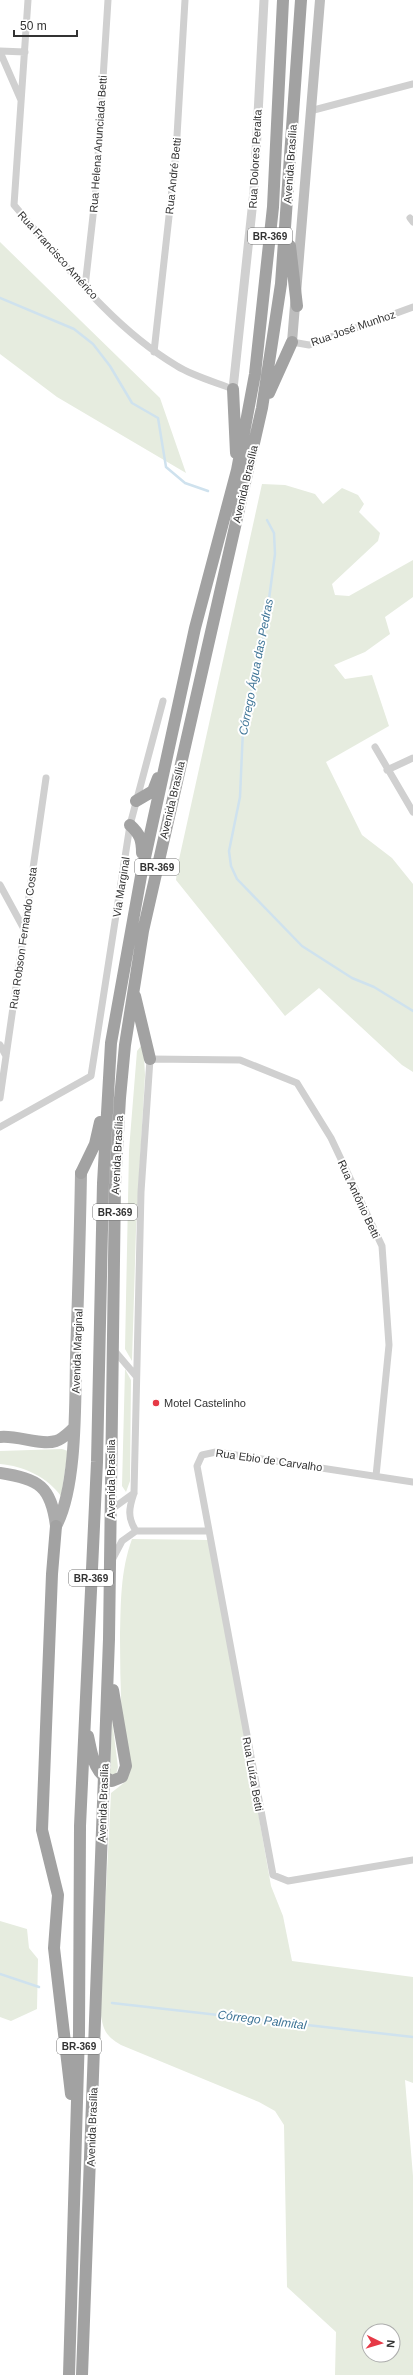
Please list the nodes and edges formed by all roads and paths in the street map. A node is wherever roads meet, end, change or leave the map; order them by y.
1 (28, 0) edge
2 (108, 0) edge
3 (185, 0) edge
4 (264, 0) edge
5 (283, 0) edge
6 (301, 0) edge
7 (320, 0) edge
8 (0, 52) edge
9 (25, 52) junction
10 (413, 84) edge
11 (22, 102) junction
12 (310, 112) junction
13 (287, 206) junction
14 (85, 287) junction
15 (296, 306) junction
16 (413, 307) edge
17 (292, 342) junction
18 (154, 352) junction
19 (233, 389) junction
20 (262, 408) junction
21 (237, 470) junction
22 (163, 701) dead end
23 (171, 743) junction
24 (375, 747) dead end
25 (413, 758) edge
26 (388, 770) junction
27 (46, 778) dead end
28 (136, 801) junction
29 (413, 812) edge
30 (130, 825) junction
31 (141, 876) junction
32 (0, 885) edge
33 (24, 929) junction
34 (133, 990) junction
35 (0, 1045) edge
36 (6, 1056) junction
37 (150, 1059) junction
38 (0, 1098) edge
39 (107, 1098) junction
40 (0, 1127) edge
41 (81, 1173) joint
42 (112, 1348) junction
43 (136, 1376) junction
44 (74, 1428) junction
45 (0, 1437) edge
46 (0, 1473) edge
47 (376, 1476) junction
48 (413, 1482) edge
49 (134, 1493) junction
50 (112, 1509) junction
51 (56, 1526) junction
52 (136, 1531) junction
53 (209, 1531) junction
54 (110, 1565) junction
55 (109, 1639) junction
56 (84, 1717) junction
57 (104, 1778) junction
58 (413, 1860) edge
59 (76, 2133) junction
60 (69, 2375) edge
61 (82, 2375) edge

1 - 9 street
2 - 14 street, Rua Helena Anunciada Betti
3 - 18 street, Rua André Betti
4 - 19 street, Rua Dolores Peralta
5 - 21 highway, Avenida Brasília / BR-369
6 - 13 highway, Avenida Brasília / BR-369
7 - 12 main road
8 - 9 street
8 - 11 street, Rua Francisco Américo
9 - 11 street
10 - 12 street
11 - 14 street, Rua Francisco Américo
12 - 15 main road
13 - 15 highway
13 - 20 highway, Avenida Brasília / BR-369
14 - 18 street, Rua Francisco Américo
15 - 17 main road
16 - 17 street, Rua José Munhoz
17 - 20 highway
18 - 19 street, Rua Francisco Américo
19 - 21 highway
20 - 34 highway, Avenida Brasília / BR-369
21 - 23 highway, Avenida Brasília / BR-369
22 - 28 street, Via Marginal
23 - 28 highway
23 - 31 highway, Avenida Brasília / BR-369
24 - 26 street
25 - 26 street
26 - 29 street
27 - 33 street, Rua Robson Fernando Costa
28 - 30 street, Via Marginal
30 - 31 highway
30 - 40 street, Via Marginal
31 - 39 highway, Avenida Brasília / BR-369
32 - 33 street
33 - 36 street, Rua Robson Fernando Costa
34 - 37 highway
34 - 42 highway, Avenida Brasília / BR-369
35 - 36 street
36 - 38 street, Rua Robson Fernando Costa
37 - 43 street
37 - 47 street, Rua Antônio Betti
39 - 41 highway
39 - 56 highway, Avenida Brasília / BR-369
41 - 44 main road, Avenida Marginal
42 - 43 street
42 - 50 highway, Avenida Brasília / BR-369
43 - 49 street
44 - 45 main road
44 - 51 main road, Avenida Marginal
46 - 51 main road
47 - 48 street, Rua Ebio de Carvalho
47 - 53 street, Rua Ebio de Carvalho
49 - 50 street
49 - 52 street
50 - 54 highway, Avenida Brasília / BR-369
51 - 59 highway
52 - 53 street
52 - 54 street
53 - 58 street, Rua Luíza Betti
54 - 55 highway, Avenida Brasília / BR-369
55 - 57 highway, Avenida Brasília / BR-369
55 - 57 highway
56 - 57 highway
56 - 59 highway, Avenida Brasília / BR-369
57 - 61 highway, Avenida Brasília / BR-369
59 - 60 highway, Avenida Brasília / BR-369

